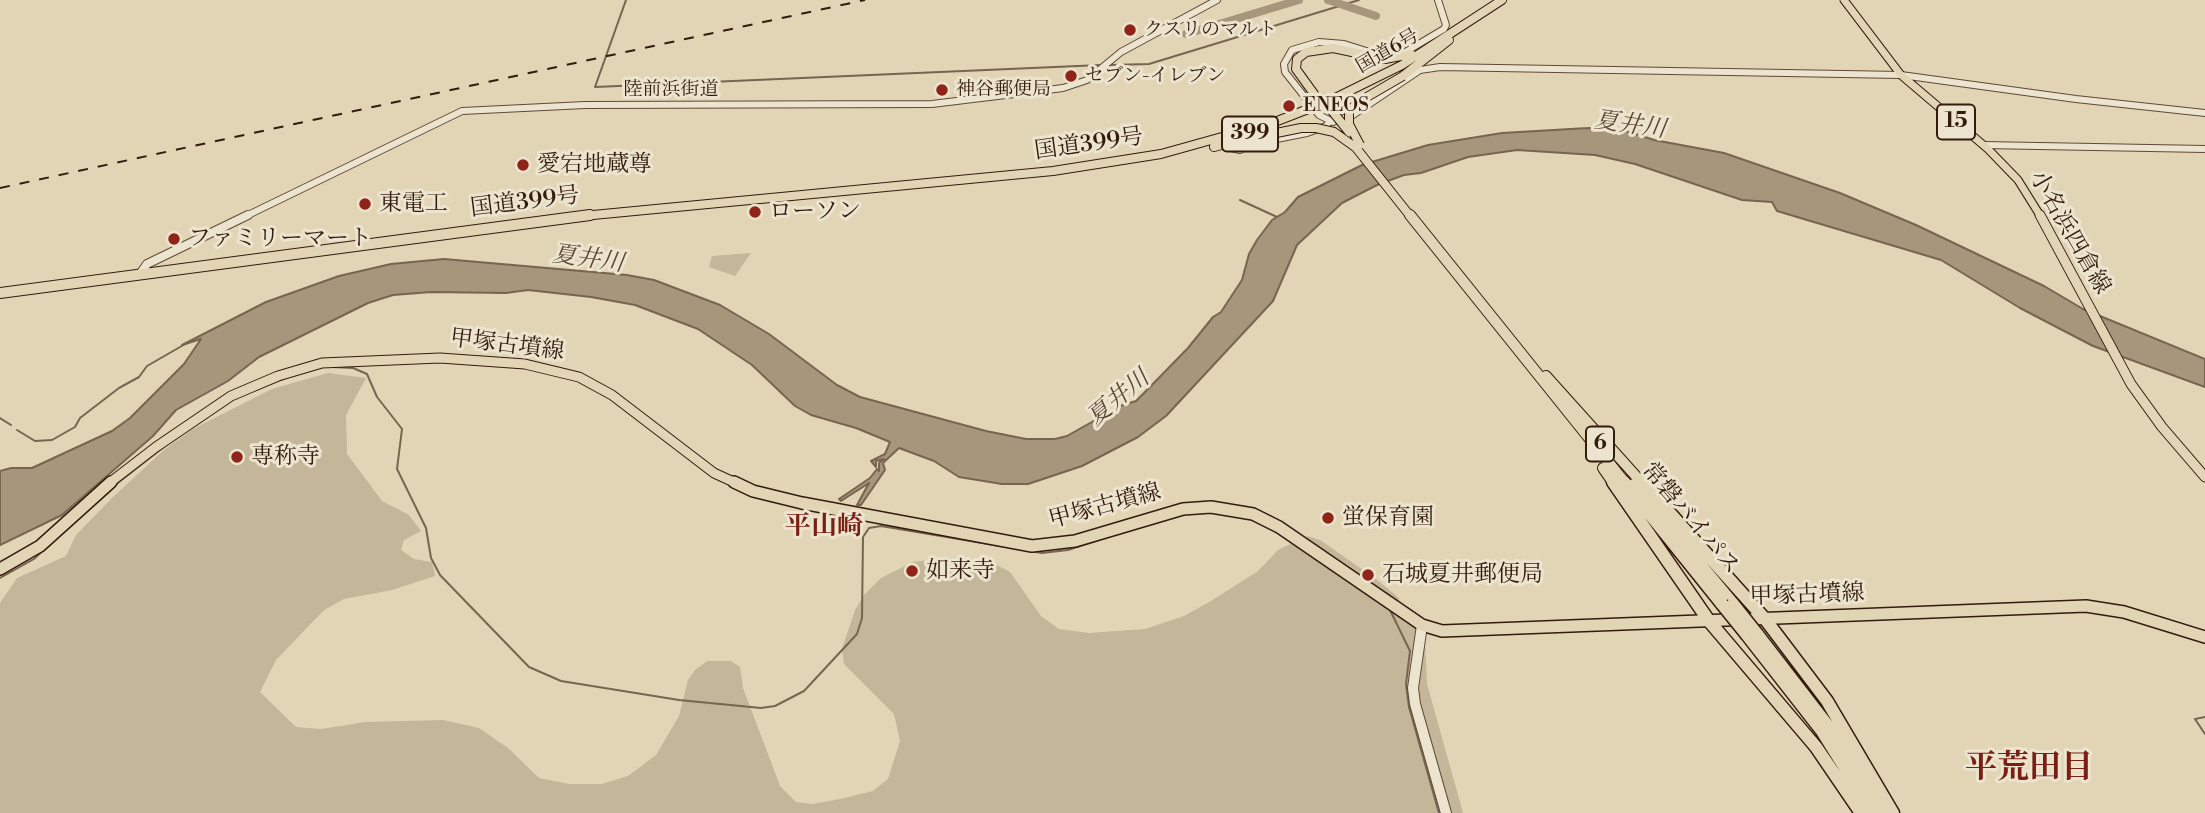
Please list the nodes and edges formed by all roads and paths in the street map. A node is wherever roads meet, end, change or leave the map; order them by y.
1 (1217, 0) edge
2 (1438, 0) edge
3 (1502, 0) edge
4 (1844, 0) edge
5 (1477, 18) junction
6 (1451, 38) junction
7 (1901, 75) junction
8 (1319, 103) junction
9 (2205, 113) edge
10 (1330, 121) junction
11 (1227, 145) junction
12 (1983, 145) junction
13 (1358, 146) junction
14 (2205, 149) edge
15 (1128, 160) junction
16 (141, 274) junction
17 (1468, 283) junction
18 (0, 293) edge
19 (1510, 342) junction
20 (1542, 372) junction
21 (2205, 477) edge
22 (0, 569) edge
23 (1728, 604) junction
24 (1765, 619) junction
25 (1709, 621) junction
26 (1422, 625) junction
27 (1752, 635) junction
28 (2205, 637) edge
29 (1446, 813) edge
30 (1861, 813) edge
31 (1873, 813) edge
32 (1884, 813) edge
33 (1893, 813) edge

1 - 16 street, 陸前浜街道
2 - 8 street
3 - 5 highway, 国道6号 / 6
4 - 7 main road, 小名浜四倉線 / 15
5 - 6 highway, 国道6号 / 6
5 - 8 highway, 国道6号 / 6
5 - 8 highway, 6
6 - 8 highway, 国道6号 / 6
6 - 13 highway, 6, bridge
7 - 9 street
7 - 10 street
7 - 12 main road, 小名浜四倉線 / 15
8 - 8 highway, 6
8 - 10 street
8 - 13 highway, 常磐バイパス / 6, bridge
8 - 15 highway, 国道399号 / 399
10 - 11 street
11 - 13 highway, 6, bridge
11 - 15 highway, 6
12 - 14 street
12 - 21 main road, 小名浜四倉線 / 15
13 - 17 highway, 常磐バイパス / 6
15 - 16 highway, 国道399号 / 399
16 - 18 highway, 国道399号 / 399
17 - 19 highway, 常磐バイパス / 6
17 - 20 highway, 常磐バイパス / 6
19 - 23 highway, 常磐バイパス / 6
19 - 25 highway
20 - 23 highway, 常磐バイパス / 6
20 - 24 highway
22 - 26 main road, 甲塚古墳線
23 - 27 highway, 常磐バイパス / 6, bridge
24 - 25 main road, 甲塚古墳線
24 - 28 main road, 甲塚古墳線
24 - 33 highway
25 - 26 main road, 甲塚古墳線
25 - 30 highway
26 - 29 street
27 - 31 highway, 常磐バイパス / 6
27 - 32 highway, 常磐バイパス / 6

